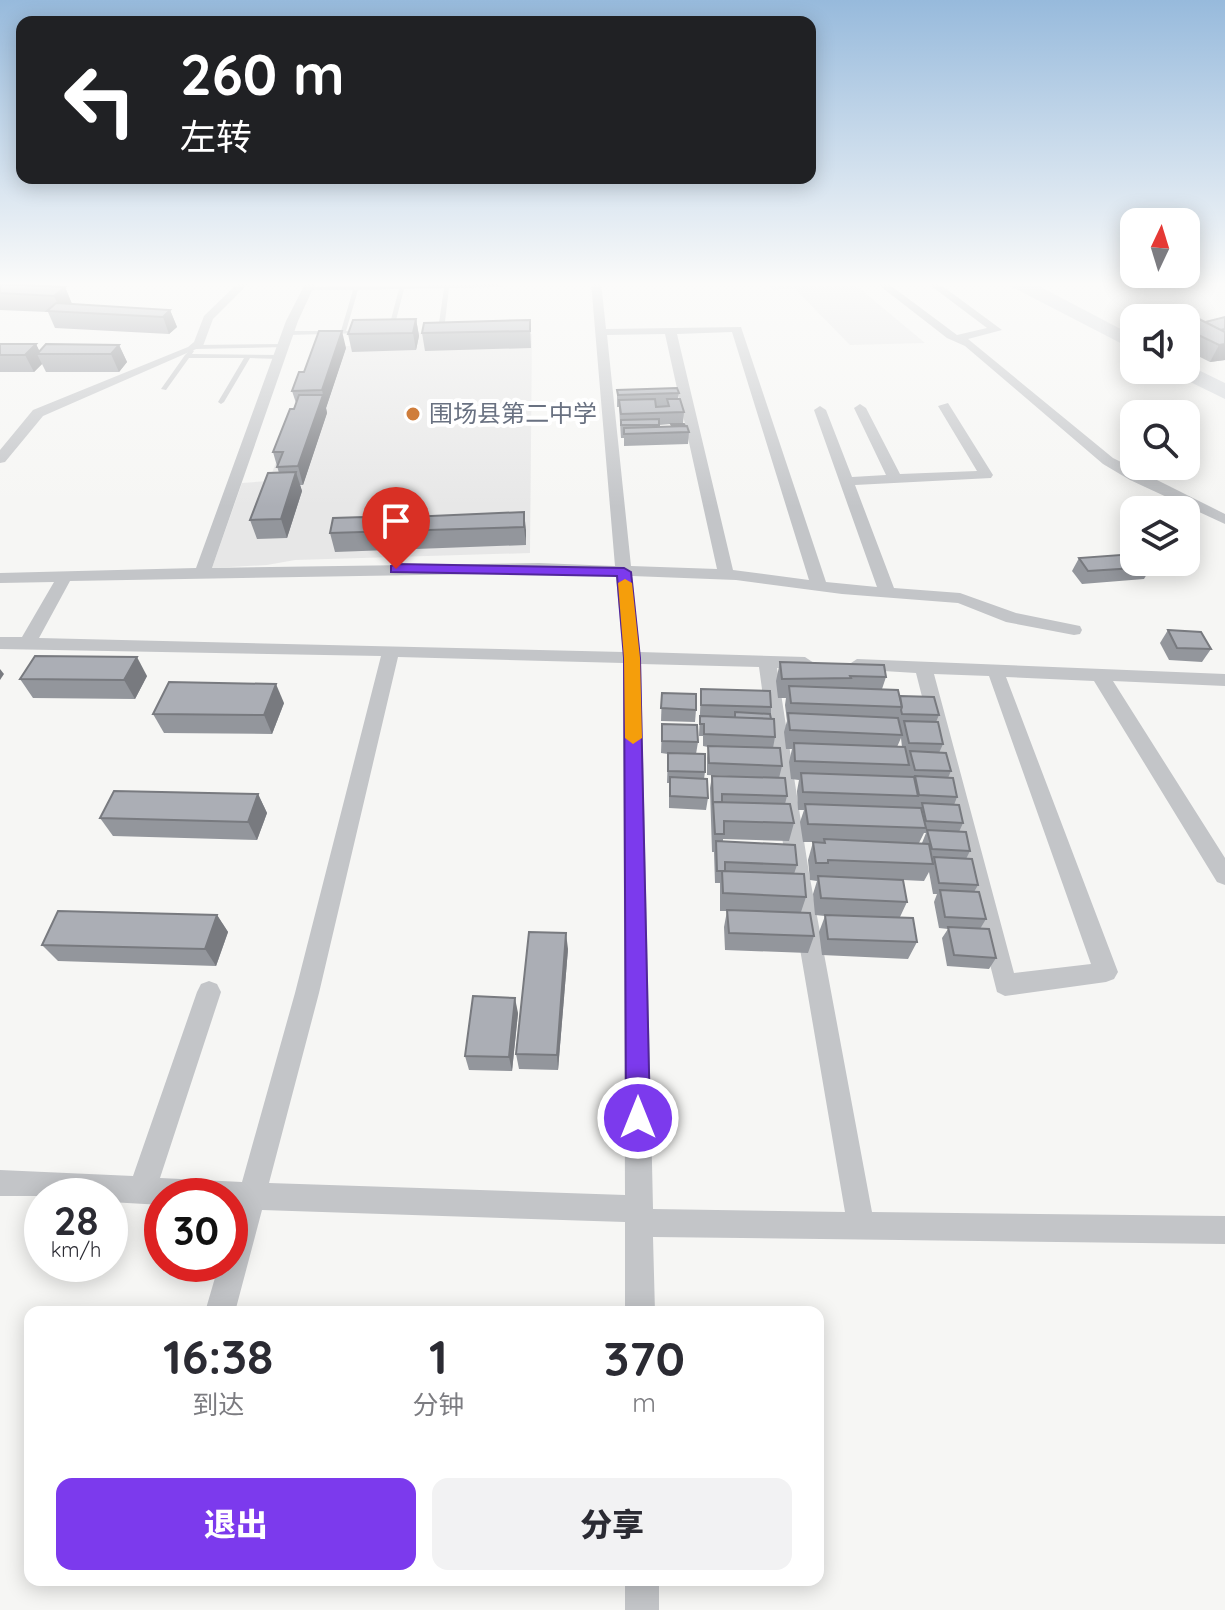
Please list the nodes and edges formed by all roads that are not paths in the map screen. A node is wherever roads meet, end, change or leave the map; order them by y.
1 (176, 357) edge
2 (187, 357) edge
3 (248, 357) edge
4 (281, 357) edge
5 (604, 357) edge
6 (676, 357) edge
7 (746, 357) edge
8 (985, 357) edge
9 (1200, 379) edge
10 (164, 389) dead end
11 (1225, 392) edge
12 (221, 402) dead end
13 (944, 406) dead end
14 (860, 408) dead end
15 (820, 410) dead end
16 (0, 459) edge
17 (895, 479) junction
18 (846, 481) junction
19 (1225, 520) edge
20 (624, 572) junction
21 (202, 573) junction
22 (726, 574) junction
23 (65, 576) junction
24 (0, 578) edge
25 (819, 586) junction
26 (887, 591) junction
27 (1074, 630) dead end
28 (0, 643) edge
29 (27, 643) junction
30 (391, 651) junction
31 (632, 658) junction
32 (767, 662) junction
33 (923, 667) junction
34 (995, 670) junction
35 (1099, 674) junction
36 (1225, 680) edge
37 (1225, 876) edge
38 (209, 992) dead end
39 (0, 1183) edge
40 (142, 1190) junction
41 (252, 1196) junction
42 (639, 1216) junction
43 (861, 1226) junction
44 (1225, 1230) edge
45 (222, 1306) edge
46 (640, 1306) edge
47 (642, 1586) edge
48 (642, 1610) edge

1 - 16 street
2 - 10 lane
3 - 12 lane
4 - 21 street
5 - 20 street
6 - 22 street
7 - 25 street
8 - 19 street
9 - 11 highway
13 - 17 street
14 - 17 street
15 - 18 street
17 - 18 street
18 - 26 street
20 - 21 street
20 - 22 street
20 - 31 street
21 - 23 street
22 - 25 street
23 - 24 street
23 - 29 street
25 - 26 street
26 - 27 street
28 - 29 street
29 - 30 street
30 - 31 street
30 - 41 street
31 - 32 street
31 - 42 street
32 - 33 street
32 - 43 street
33 - 34 street
33 - 34 street
34 - 35 street
35 - 36 street
35 - 37 street
38 - 40 street
39 - 40 street
40 - 41 street
41 - 42 street
41 - 45 street
42 - 43 street
42 - 46 street
43 - 44 street
47 - 48 street

